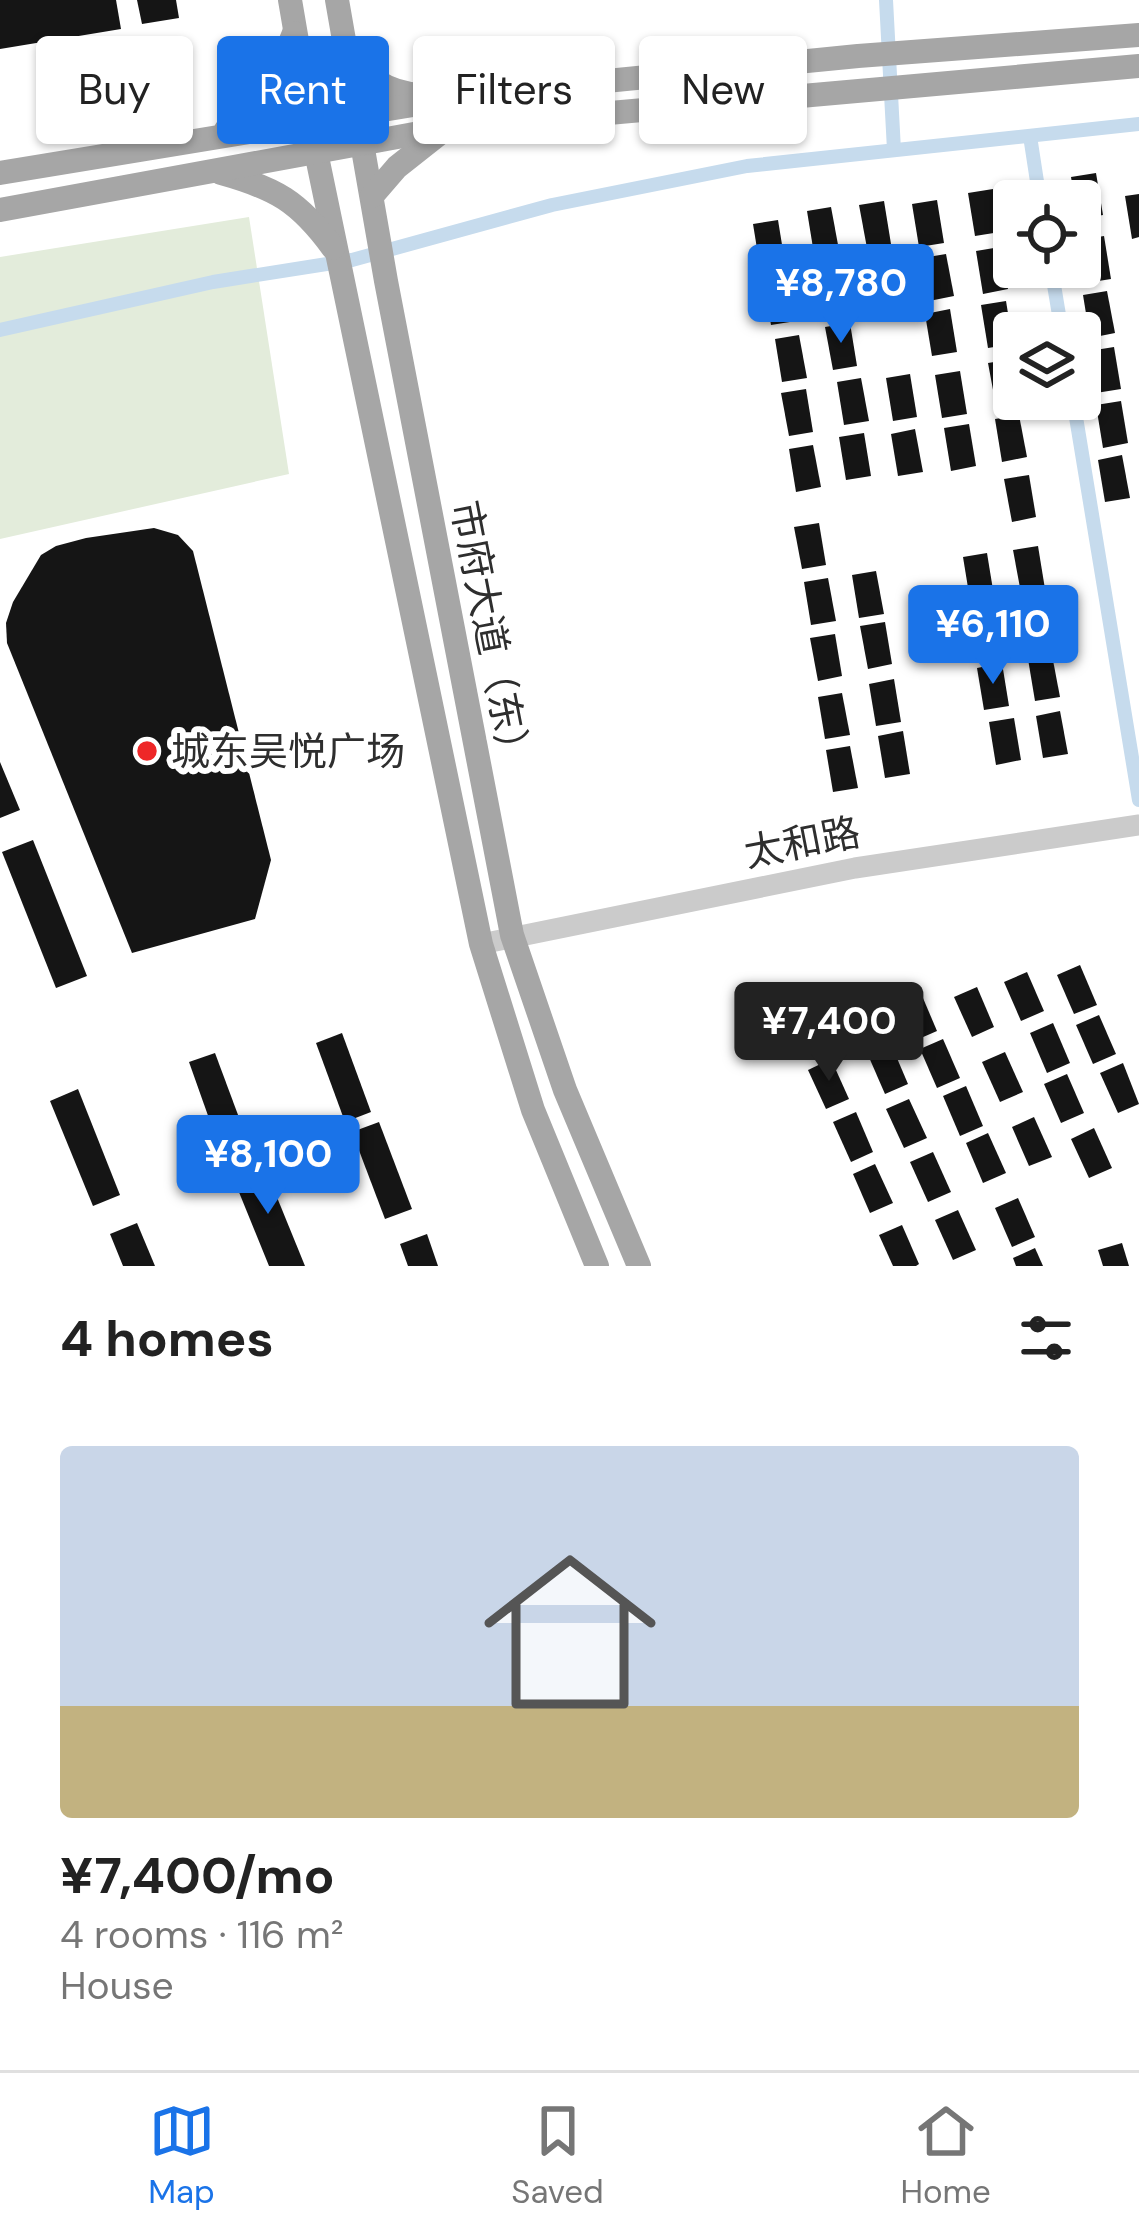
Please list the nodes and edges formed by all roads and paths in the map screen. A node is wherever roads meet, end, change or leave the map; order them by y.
1 (290, 0) edge
2 (337, 0) edge
3 (296, 31) junction
4 (1139, 35) edge
5 (297, 36) edge
6 (343, 36) edge
7 (1139, 66) edge
8 (615, 81) edge
9 (615, 113) edge
10 (216, 136) joint
11 (315, 144) edge
12 (358, 144) edge
13 (363, 144) edge
14 (425, 144) edge
15 (316, 152) junction
16 (213, 171) junction
17 (0, 172) edge
18 (373, 205) junction
19 (0, 210) edge
20 (336, 244) junction
21 (1139, 825) edge
22 (512, 935) junction
23 (481, 944) junction
24 (597, 1266) edge
25 (639, 1266) edge

1 - 3 main road, 市府大道（东）
2 - 6 main road, 市府大道（东）
3 - 5 main road, 市府大道（东）
3 - 10 main road
4 - 8 main road
7 - 9 main road
10 - 17 main road
11 - 15 main road, 市府大道（东）
12 - 15 main road
13 - 18 main road, 市府大道（东）
14 - 18 main road
15 - 16 main road
15 - 20 main road, 市府大道（东）
16 - 19 main road
16 - 20 main road
18 - 22 main road, 市府大道（东）
20 - 23 main road, 市府大道（东）
21 - 22 street, 太和路
22 - 23 street, 太和路
22 - 25 main road, 市府大道（东）
23 - 24 main road, 市府大道（东）

